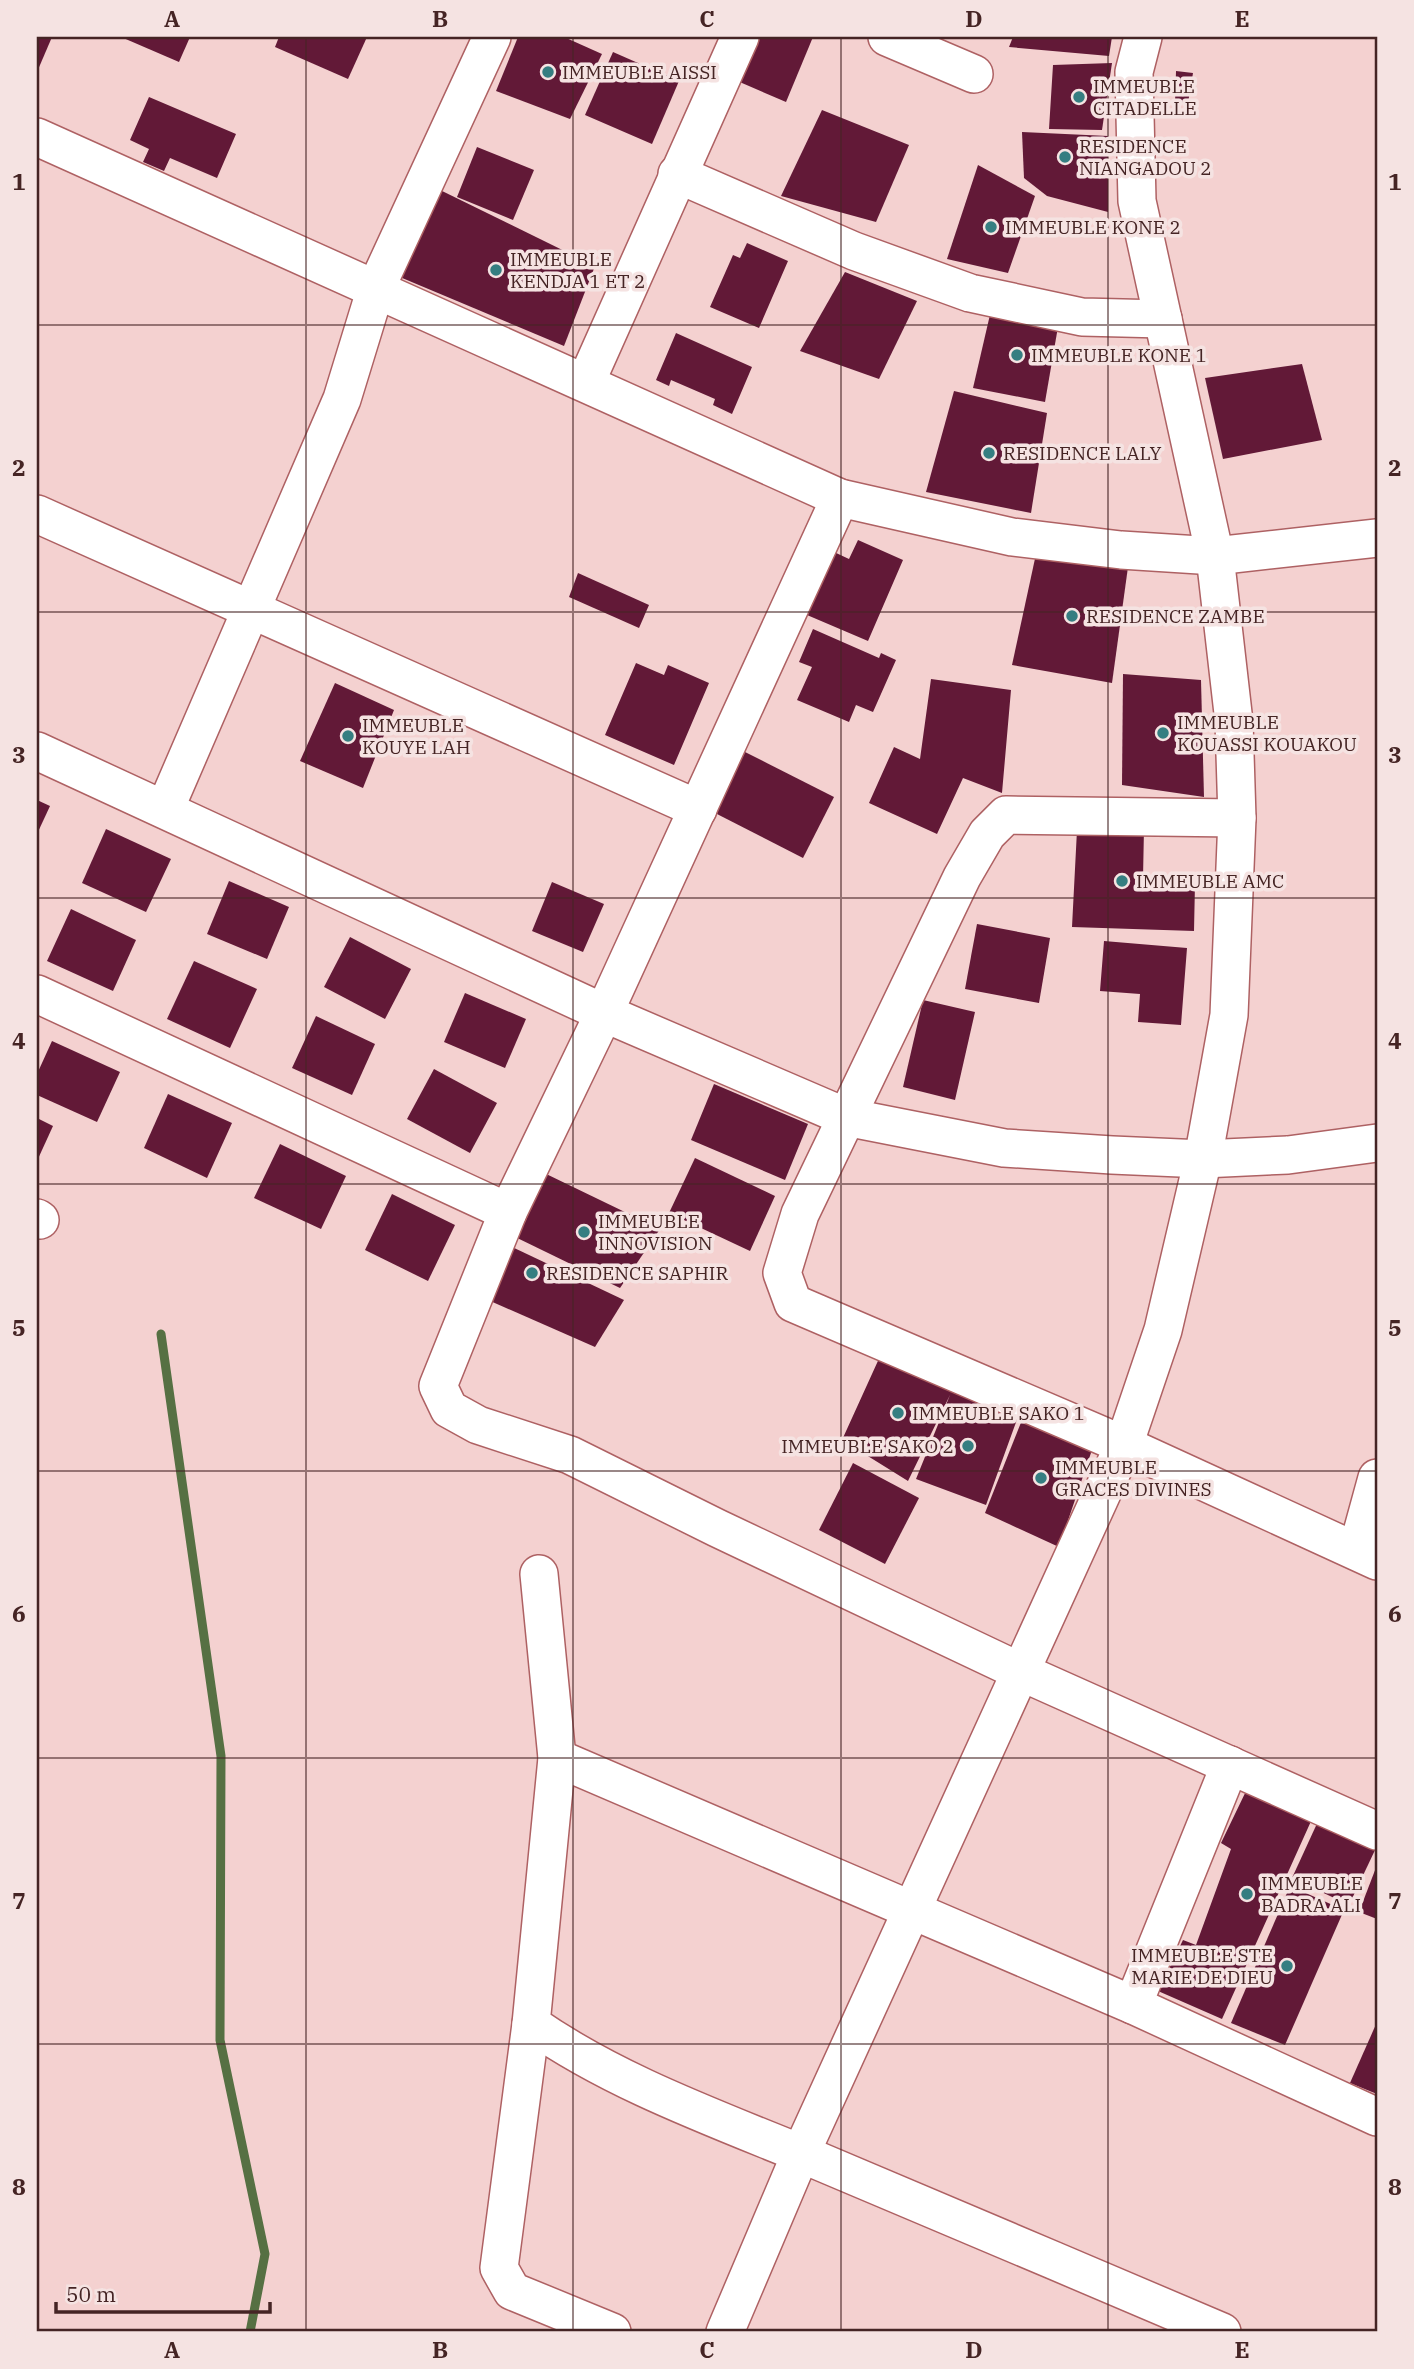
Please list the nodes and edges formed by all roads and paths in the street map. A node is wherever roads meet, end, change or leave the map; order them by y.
1 (492, 37) edge
2 (740, 37) edge
3 (887, 37) edge
4 (1143, 37) edge
5 (974, 74) dead end
6 (37, 136) edge
7 (677, 174) junction
8 (376, 288) junction
9 (1163, 319) junction
10 (586, 382) junction
11 (840, 498) junction
12 (37, 514) edge
13 (1377, 538) edge
14 (1215, 556) junction
15 (253, 610) junction
16 (37, 751) edge
17 (698, 808) junction
18 (165, 809) junction
19 (1237, 818) junction
20 (37, 995) edge
21 (604, 1013) junction
22 (846, 1117) junction
23 (1377, 1143) edge
24 (1203, 1159) junction
25 (508, 1212) junction
26 (1124, 1445) junction
27 (1377, 1478) edge
28 (1367, 1556) edge
29 (539, 1574) dead end
30 (1019, 1671) junction
31 (557, 1758) junction
32 (1230, 1765) junction
33 (1377, 1831) edge
34 (911, 1910) junction
35 (1133, 2006) junction
36 (531, 2024) junction
37 (1377, 2117) edge
38 (801, 2153) junction
39 (612, 2332) edge
40 (726, 2332) edge
41 (1222, 2332) edge

1 - 8 street
2 - 7 street
3 - 5 street
4 - 9 street
6 - 8 street
7 - 9 street
7 - 10 street
8 - 10 street
8 - 15 street
9 - 14 street
10 - 11 street
11 - 14 street
11 - 17 street
12 - 15 street
13 - 14 street
14 - 19 street
15 - 17 street
15 - 18 street
16 - 18 street
17 - 21 street
18 - 21 street
19 - 22 street
19 - 24 street
20 - 25 street
21 - 22 street
21 - 25 street
22 - 24 street
22 - 26 street
23 - 24 street
24 - 26 street
25 - 30 street
26 - 28 street
26 - 30 street
27 - 28 street
29 - 31 street
30 - 32 street
30 - 34 street
31 - 34 street
31 - 36 street
32 - 33 street
32 - 35 street
34 - 35 street
34 - 38 street
35 - 37 street
36 - 38 street
36 - 39 street
38 - 40 street
38 - 41 street

